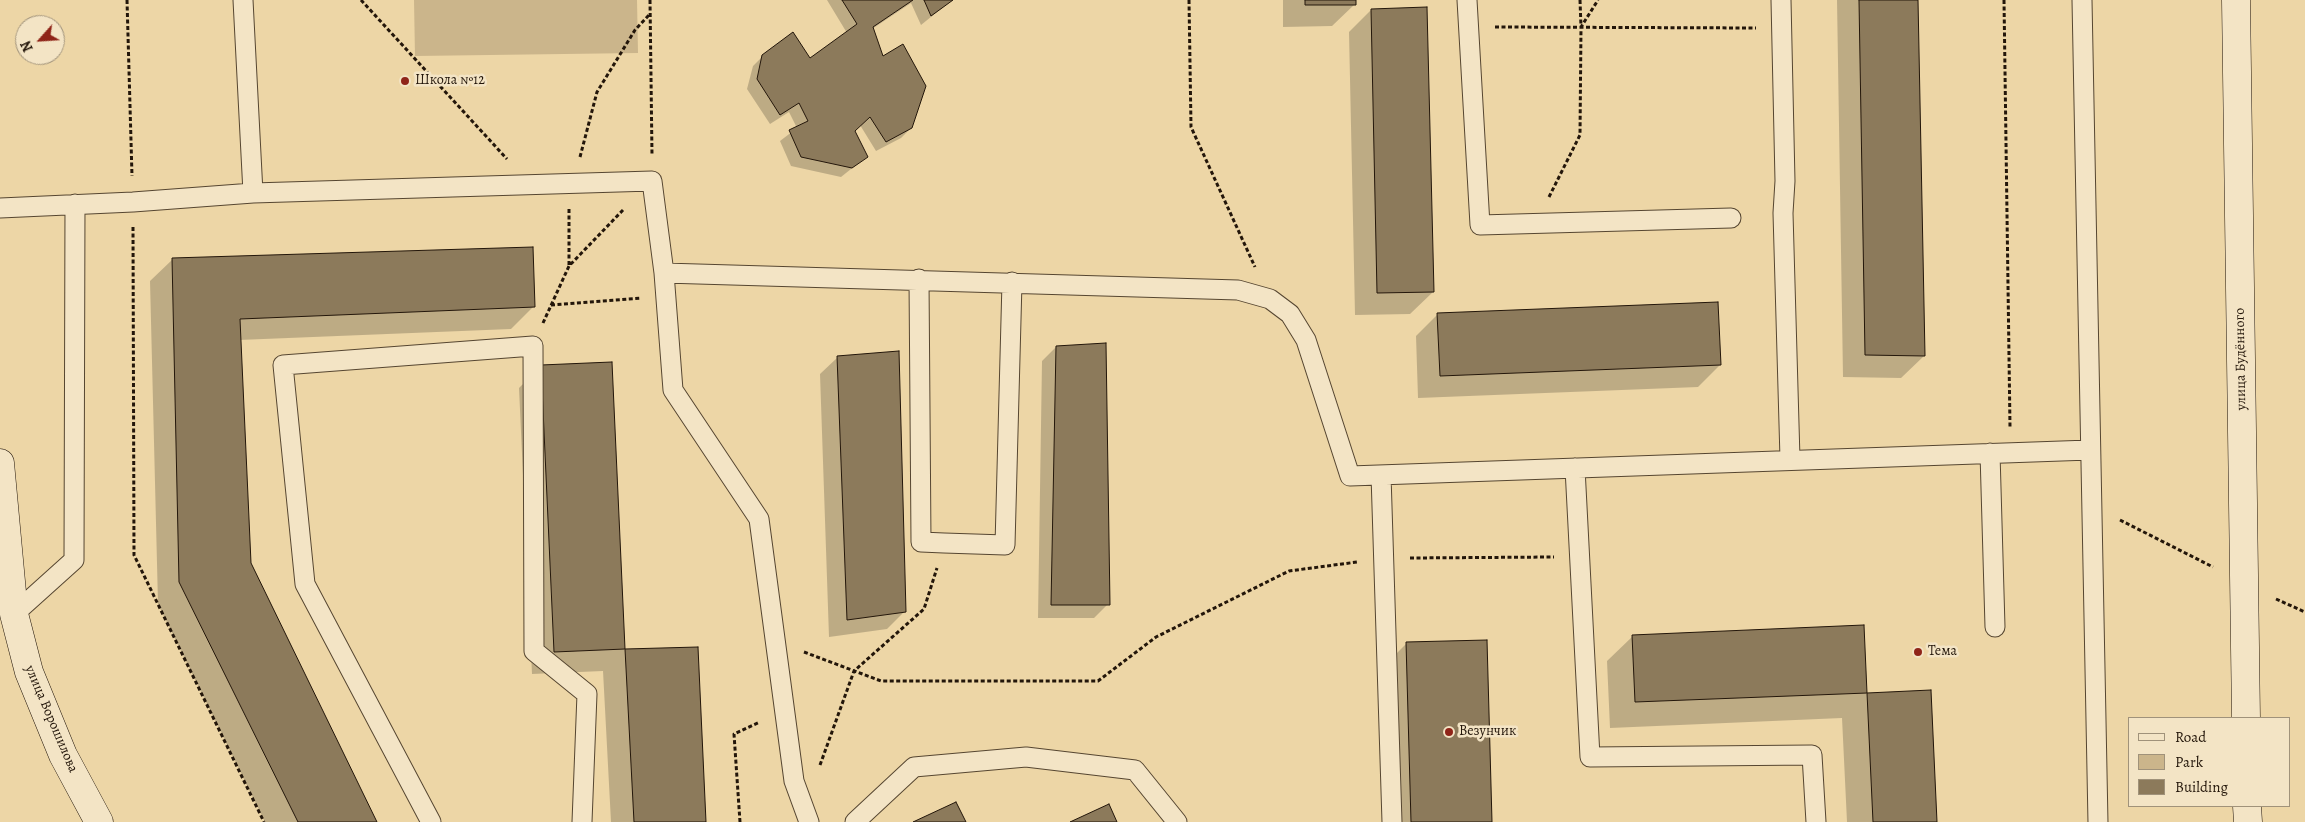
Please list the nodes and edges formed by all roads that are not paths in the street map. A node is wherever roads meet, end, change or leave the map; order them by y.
1 (243, 0) edge
2 (1467, 0) edge
3 (1781, 0) edge
4 (2082, 0) edge
5 (2236, 0) edge
6 (253, 193) junction
7 (75, 204) junction
8 (0, 208) edge
9 (1731, 218) dead end
10 (664, 273) junction
11 (920, 279) junction
12 (1012, 282) junction
13 (2090, 450) junction
14 (1990, 453) junction
15 (1790, 459) junction
16 (0, 463) edge
17 (1575, 468) junction
18 (1382, 475) junction
19 (14, 614) junction
20 (1995, 627) dead end
21 (2246, 717) edge
22 (2248, 807) edge
23 (806, 815) edge
24 (99, 822) edge
25 (431, 822) edge
26 (582, 822) edge
27 (855, 822) edge
28 (1177, 822) edge
29 (1392, 822) edge
30 (1816, 822) edge
31 (2098, 822) edge
32 (2248, 822) edge

1 - 6 lane
2 - 9 lane
3 - 15 lane
4 - 13 lane
5 - 21 main road, улица Будённого
6 - 7 lane
6 - 10 lane
7 - 8 lane
7 - 19 lane
10 - 11 lane
10 - 23 lane
11 - 12 lane
11 - 12 lane
12 - 18 lane
13 - 14 lane
13 - 31 lane
14 - 15 lane
14 - 20 lane
15 - 17 lane
16 - 19 main road, улица Ворошилова
17 - 18 lane
17 - 30 lane
18 - 29 lane
19 - 24 main road, улица Ворошилова
22 - 32 main road
25 - 26 lane
27 - 28 lane

